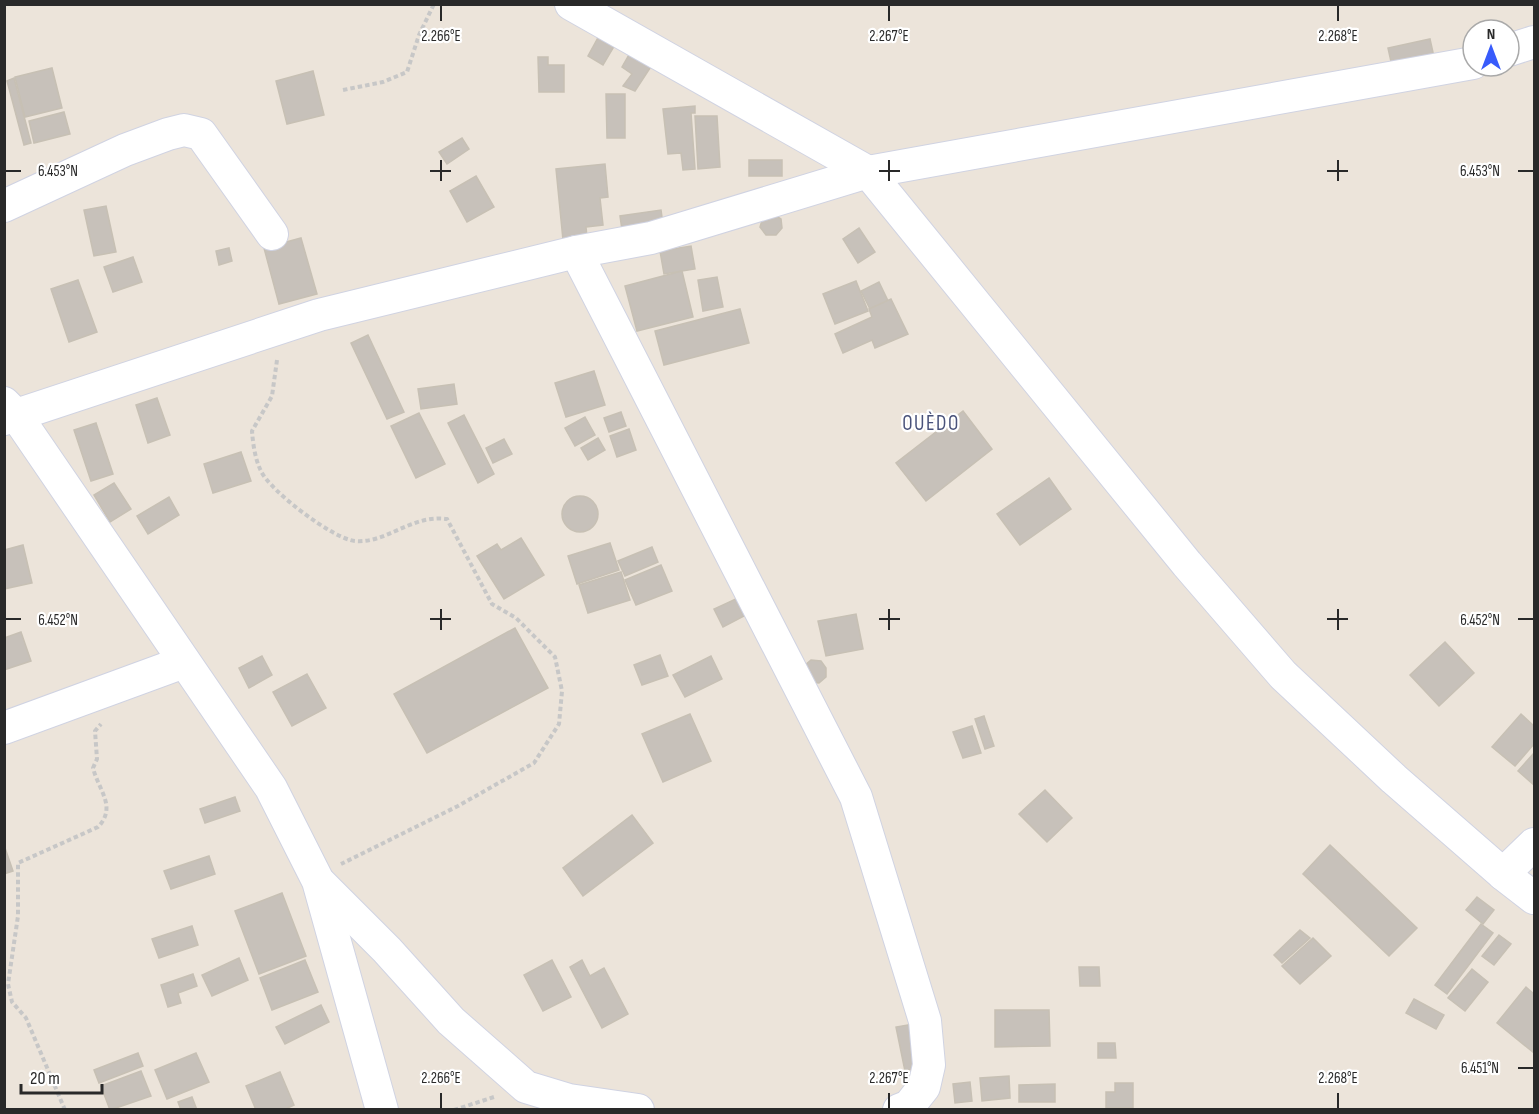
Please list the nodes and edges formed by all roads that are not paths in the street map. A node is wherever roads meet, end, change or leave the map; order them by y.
1 (571, 4) edge
2 (1461, 65) edge
3 (868, 172) junction
4 (4, 206) edge
5 (272, 234) dead end
6 (576, 252) junction
7 (8, 412) edge
8 (184, 662) junction
9 (4, 728) edge
10 (1534, 844) edge
11 (1503, 874) junction
12 (317, 878) junction
13 (1534, 898) edge
14 (382, 1110) edge
15 (639, 1110) edge
16 (899, 1110) edge

1 - 3 street
2 - 3 street
3 - 6 street
3 - 11 street
4 - 5 street
6 - 7 street
6 - 16 street
7 - 8 street
8 - 9 street
8 - 12 street
10 - 11 street
11 - 13 street
12 - 14 street
12 - 15 street

